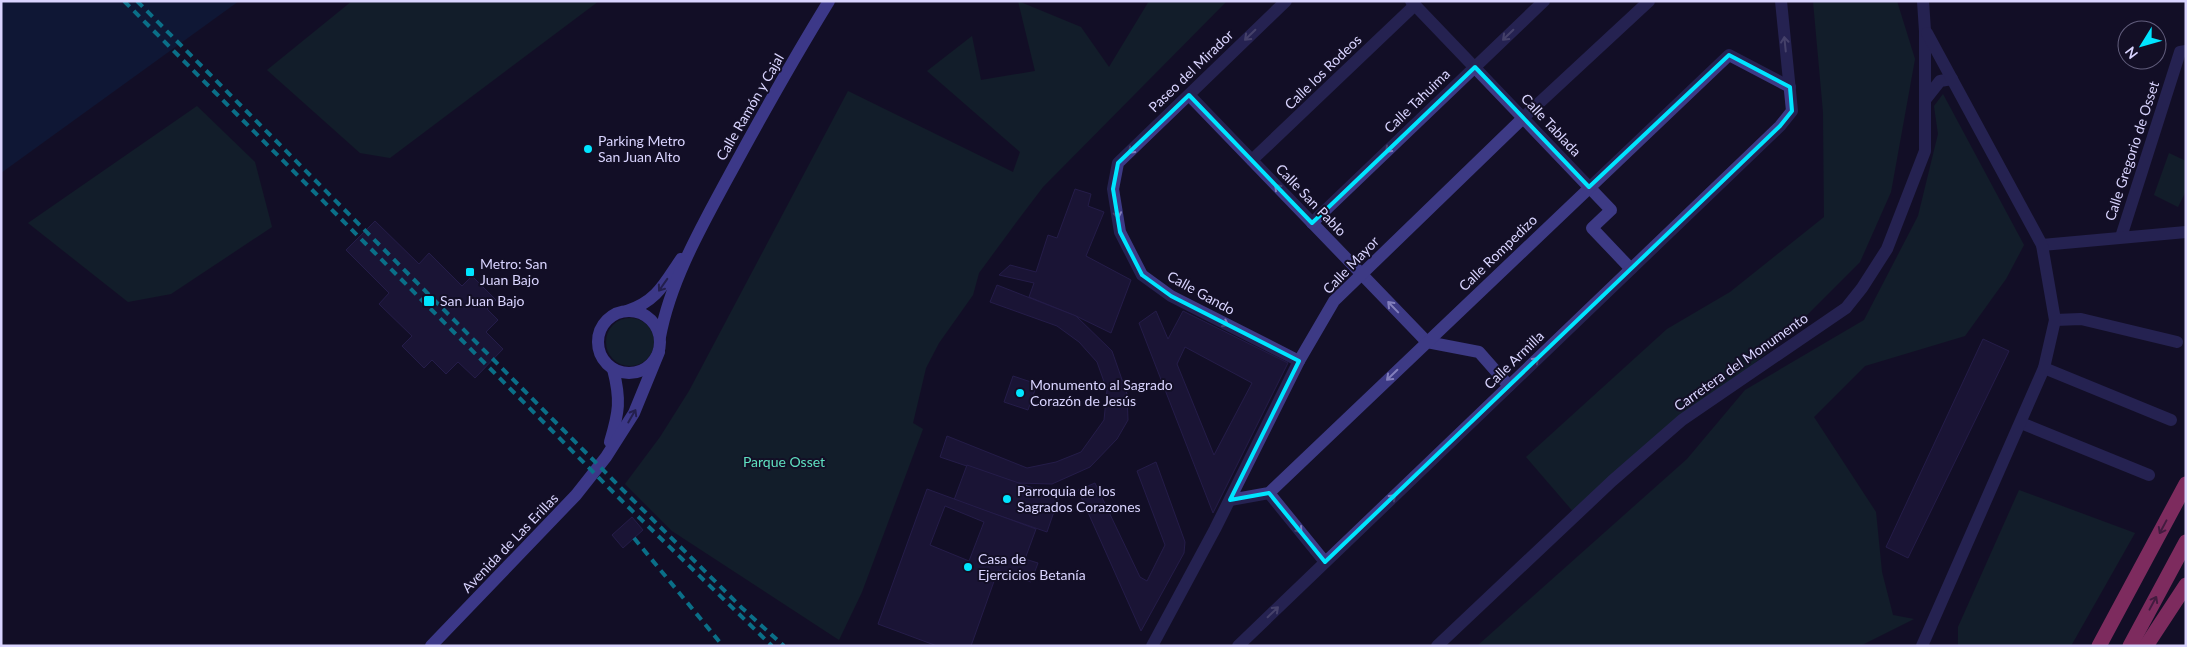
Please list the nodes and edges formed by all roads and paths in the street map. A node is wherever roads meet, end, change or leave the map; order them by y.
1 (829, 1) edge
2 (1286, 1) edge
3 (1544, 1) edge
4 (1649, 1) edge
5 (1781, 1) edge
6 (1923, 1) edge
7 (1413, 3) edge
8 (1926, 31) junction
9 (2186, 51) edge
10 (1475, 67) junction
11 (1952, 78) junction
12 (1790, 87) junction
13 (1189, 95) junction
14 (1925, 100) junction
15 (1524, 117) junction
16 (1252, 160) junction
17 (1118, 163) joint
18 (1588, 187) junction
19 (1312, 223) junction
20 (700, 229) junction
21 (2186, 232) edge
22 (2121, 237) junction
23 (2042, 245) junction
24 (1631, 269) junction
25 (1361, 274) junction
26 (622, 312) junction
27 (2055, 320) junction
28 (660, 337) junction
29 (1427, 342) junction
30 (2177, 342) dead end
31 (659, 352) junction
32 (1299, 361) junction
33 (2044, 368) junction
34 (613, 369) junction
35 (1509, 386) junction
36 (2171, 420) dead end
37 (2021, 423) junction
38 (606, 457) junction
39 (2149, 475) dead end
40 (2186, 484) edge
41 (1268, 493) junction
42 (1230, 500) junction
43 (2186, 542) edge
44 (1325, 562) junction
45 (2186, 585) edge
46 (431, 646) edge
47 (1152, 646) edge
48 (1238, 646) edge
49 (1437, 646) edge
50 (1922, 646) edge
51 (2099, 646) edge
52 (2130, 646) edge
53 (2146, 646) edge

1 - 20 main road, Calle Ramón y Cajal
2 -> 13 street, Paseo del Mirador
3 -> 10 street, Calle Tahuima
4 - 15 street, Calle Mayor
12 -> 5 street, Calle Armilla
6 - 8 street, Carretera del Monumento
7 - 10 street, Calle Tablada
7 - 16 street, Calle los Rodeos
8 - 11 street
8 - 14 street, Carretera del Monumento
9 - 22 street, Calle Gregorio de Osset
10 - 15 street, Calle Tablada
10 -> 19 street, Calle Tahuima
11 - 14 street
11 - 23 street
12 - 18 street, Calle Rompedizo
12 - 24 street, Calle Armilla
13 - 16 street, Calle San Pablo
13 -> 17 street, Paseo del Mirador
14 - 49 street, Carretera del Monumento
15 - 18 street, Calle Tablada
15 - 25 street, Calle Mayor
19 -> 16 street, Calle San Pablo
17 -> 32 street, Calle Gando
18 - 24 street, Calle Tablada
18 - 29 street, Calle Rompedizo
19 - 25 street, Calle San Pablo
20 -> 26 main road, Calle Ramón y Cajal
20 - 28 main road, Calle Ramón y Cajal
21 - 22 street
22 - 23 street
23 - 27 street
35 -> 24 street, Calle Armilla
29 -> 25 street, Calle San Pablo
25 - 32 street, Calle Mayor
26 - 28 main road
26 - 34 main road
27 - 30 street
27 - 33 street
28 - 31 main road
29 - 35 street
29 -> 41 street, Calle Rompedizo
31 - 34 main road
38 -> 31 main road, Avenida de Las Erillas
32 - 42 street, Calle Mayor
33 - 36 street
33 - 37 street
34 - 38 main road, Avenida de Las Erillas
44 -> 35 street, Calle Armilla
37 - 39 street
37 - 50 street
38 - 46 main road, Avenida de Las Erillas
40 -> 51 highway
41 - 42 street
41 -> 44 street
42 - 47 street, Calle Mayor
52 -> 43 highway
48 -> 44 street, Calle Armilla
45 - 53 highway

